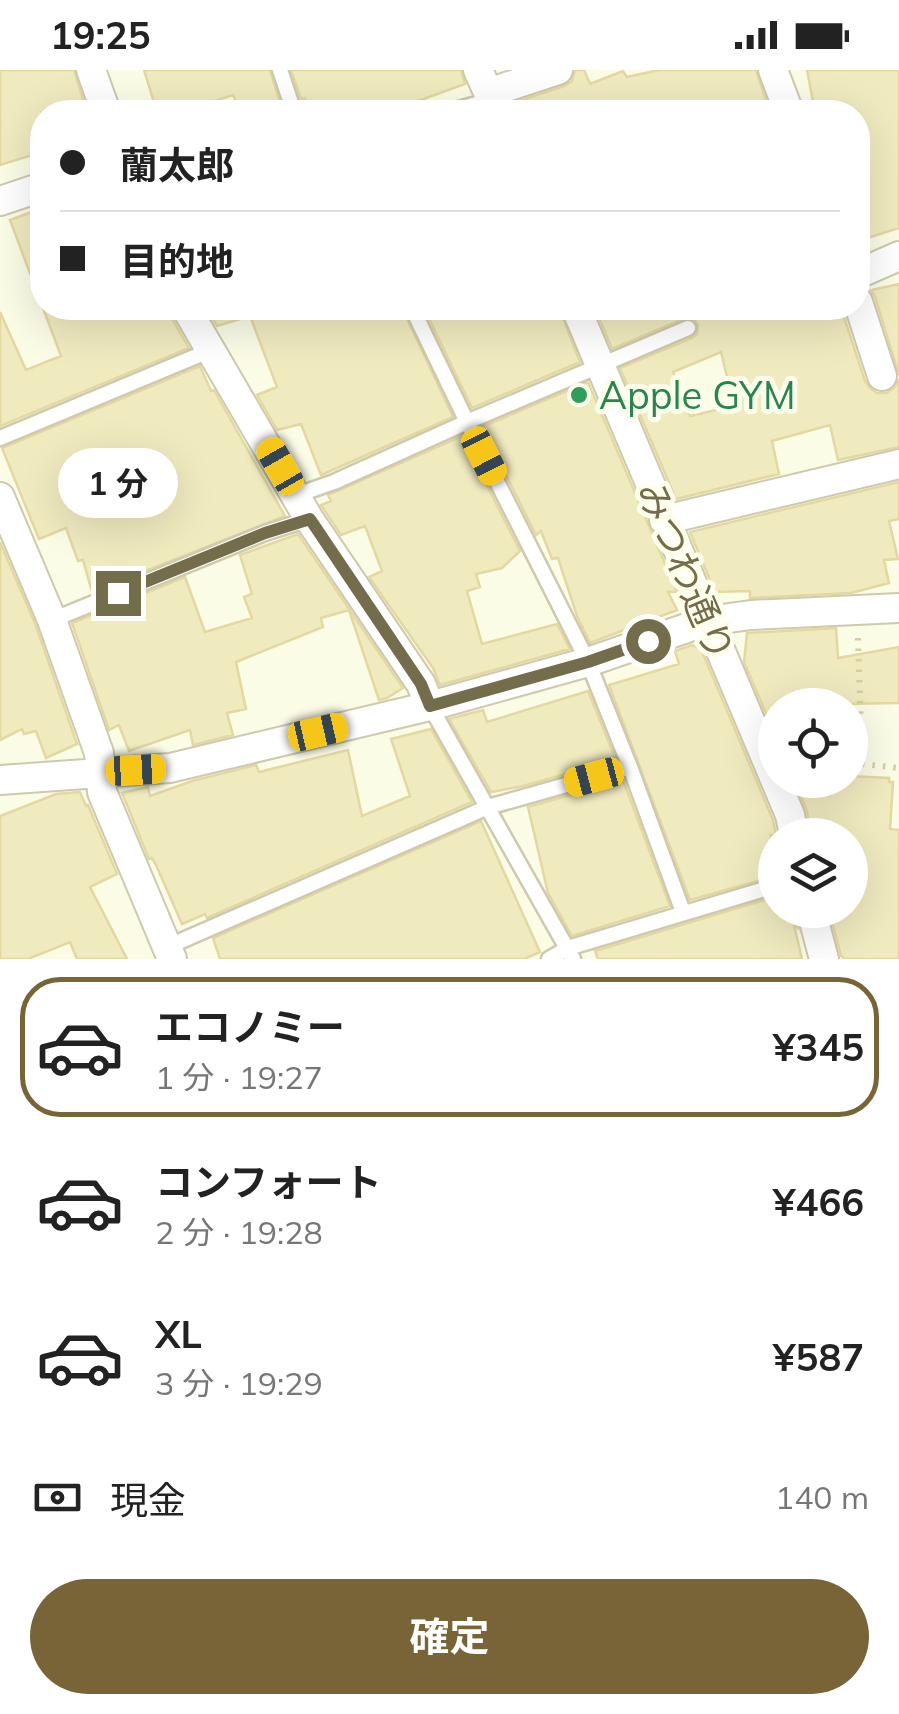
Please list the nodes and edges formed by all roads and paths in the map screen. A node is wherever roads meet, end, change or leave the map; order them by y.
1 (91, 70) edge
2 (280, 70) edge
3 (558, 70) edge
4 (774, 70) edge
5 (488, 94) edge
6 (102, 100) edge
7 (290, 100) edge
8 (785, 100) edge
9 (30, 192) edge
10 (0, 201) edge
11 (899, 256) edge
12 (870, 269) edge
13 (193, 320) edge
14 (418, 320) edge
15 (581, 320) edge
16 (864, 320) edge
17 (688, 328) dead end
18 (212, 350) junction
19 (599, 366) junction
20 (882, 376) dead end
21 (466, 422) junction
22 (0, 438) edge
23 (899, 464) edge
24 (0, 497) edge
25 (303, 507) junction
26 (664, 520) junction
27 (899, 608) edge
28 (858, 610) junction
29 (52, 620) junction
30 (707, 620) junction
31 (588, 662) junction
32 (860, 688) edge
33 (430, 706) junction
34 (868, 765) edge
35 (630, 767) junction
36 (899, 768) edge
37 (102, 772) junction
38 (0, 780) edge
39 (488, 807) junction
40 (790, 818) edge
41 (758, 891) edge
42 (683, 912) junction
43 (816, 928) edge
44 (170, 953) edge
45 (570, 954) edge
46 (549, 959) edge
47 (824, 959) edge

1 - 6 street
2 - 7 lane
3 - 5 street
4 - 8 street
9 - 10 street
11 - 12 street
13 - 18 street
14 - 21 lane
15 - 19 street, みつわ通り
16 - 20 street
17 - 19 lane
18 - 22 lane
18 - 25 street
19 - 21 lane
19 - 26 street, みつわ通り
21 - 25 lane
21 - 31 lane
23 - 26 street
24 - 29 street
25 - 29 lane
25 - 33 street
26 - 30 street, みつわ通り
27 - 28 street
28 - 30 street
28 - 32 path
29 - 37 street
30 - 31 street
30 - 40 street, みつわ通り
31 - 33 street
31 - 35 lane
33 - 37 street
33 - 39 lane
34 - 36 path
35 - 39 lane
35 - 42 lane
37 - 38 street
37 - 44 street
39 - 44 lane
39 - 45 lane
41 - 42 lane
42 - 45 lane
43 - 47 street
45 - 46 lane

